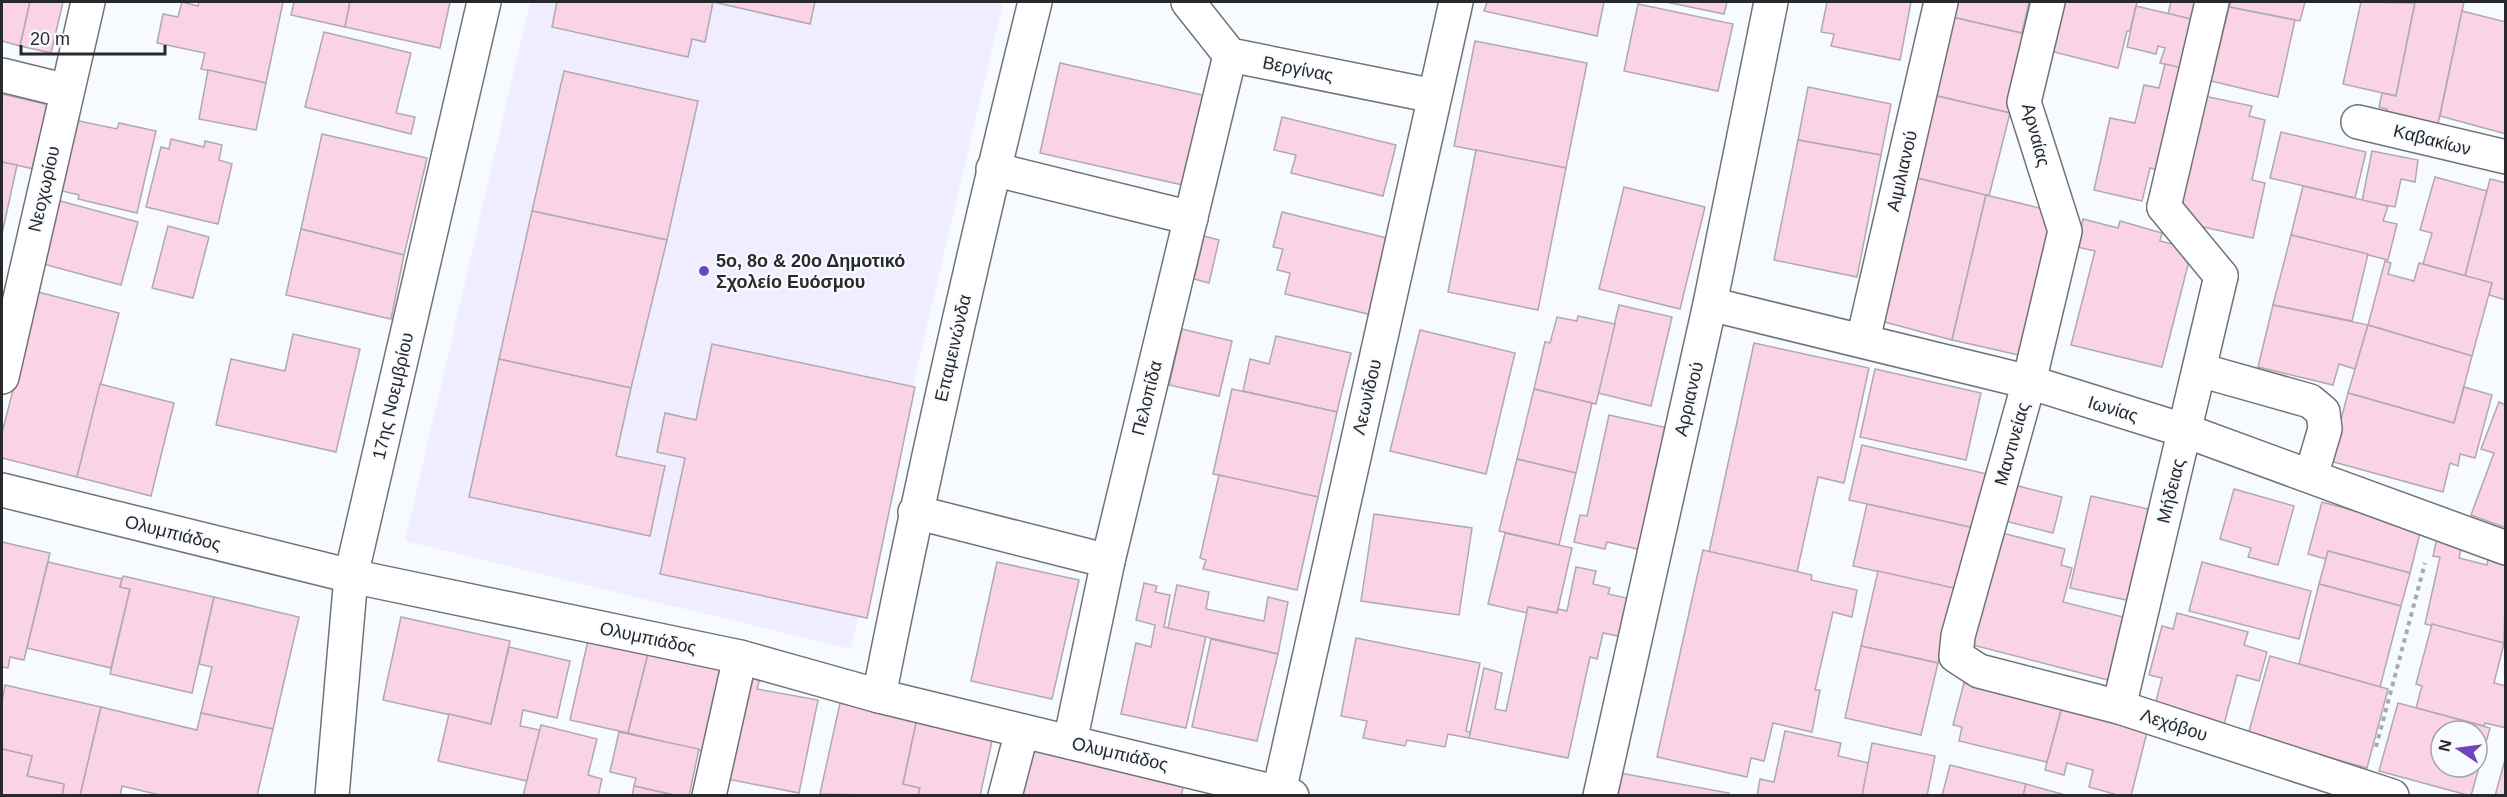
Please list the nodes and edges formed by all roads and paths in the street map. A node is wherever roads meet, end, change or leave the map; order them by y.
1 (88, 2) edge
2 (484, 2) edge
3 (1035, 2) edge
4 (1188, 2) edge
5 (1456, 2) edge
6 (1772, 2) edge
7 (1941, 2) edge
8 (2048, 2) edge
9 (2212, 2) edge
10 (1230, 56) junction
11 (2, 75) edge
12 (67, 91) junction
13 (1434, 96) junction
14 (2358, 122) dead end
15 (2505, 158) edge
16 (993, 169) junction
17 (1191, 218) junction
18 (2065, 231) joint
19 (11, 286) edge
20 (1710, 304) junction
21 (1863, 340) junction
22 (2200, 370) junction
23 (2, 377) edge
24 (2029, 382) junction
25 (2186, 431) junction
26 (2311, 476) junction
27 (2, 490) edge
28 (915, 512) junction
29 (2436, 523) junction
30 (2505, 548) edge
31 (1108, 561) junction
32 (351, 576) junction
33 (1956, 656) joint
34 (740, 657) junction
35 (879, 696) junction
36 (2119, 707) junction
37 (1022, 731) junction
38 (1070, 742) junction
39 (1218, 787) edge
40 (2378, 792) edge
41 (1285, 794) edge
42 (332, 795) edge
43 (709, 795) edge
44 (1005, 795) edge
45 (1600, 795) edge

1 - 12 street, Νεοχωρίου
2 - 32 street, 17ης Νοεμβρίου
3 - 16 street, Επαμεινώνδα
4 - 10 street
5 - 13 street, Λεωνίδου
6 - 20 street, Αρριανού
7 - 21 street, Αιμιλιανού
8 - 18 street, Αρναίας
9 - 22 street, Μήδειας
10 - 13 street, Βεργίνας
10 - 17 street, Πελοπίδα
11 - 12 street
12 - 19 street, Νεοχωρίου
13 - 41 street, Λεωνίδου
14 - 15 street, Καβακίων
16 - 17 street
16 - 28 street, Επαμεινώνδα
17 - 31 street, Πελοπίδα
18 - 24 street, Μαντινείας
19 - 23 street, Νεοχωρίου
20 - 21 street, Ιωνίας
20 - 45 street, Αρριανού
21 - 24 street, Ιωνίας
22 - 25 street, Μήδειας
22 - 26 street
24 - 25 street, Ιωνίας
24 - 33 street, Μαντινείας
25 - 26 street, Ιωνίας
25 - 36 street, Μήδειας
26 - 29 street, Ιωνίας
27 - 32 street, Ολυμπιάδος
28 - 31 street
28 - 35 street, Επαμεινώνδα
29 - 30 street, Ιωνίας
29 - 40 path
31 - 38 street, Πελοπίδα
32 - 34 street, Ολυμπιάδος
32 - 42 street, 17ης Νοεμβρίου
33 - 36 street, Λεχόβου
34 - 35 street, Ολυμπιάδος
34 - 43 street
35 - 37 street, Ολυμπιάδος
36 - 40 street, Λεχόβου
37 - 38 street, Ολυμπιάδος
37 - 44 street
38 - 39 street, Ολυμπιάδος
39 - 41 street, Ολυμπιάδος

